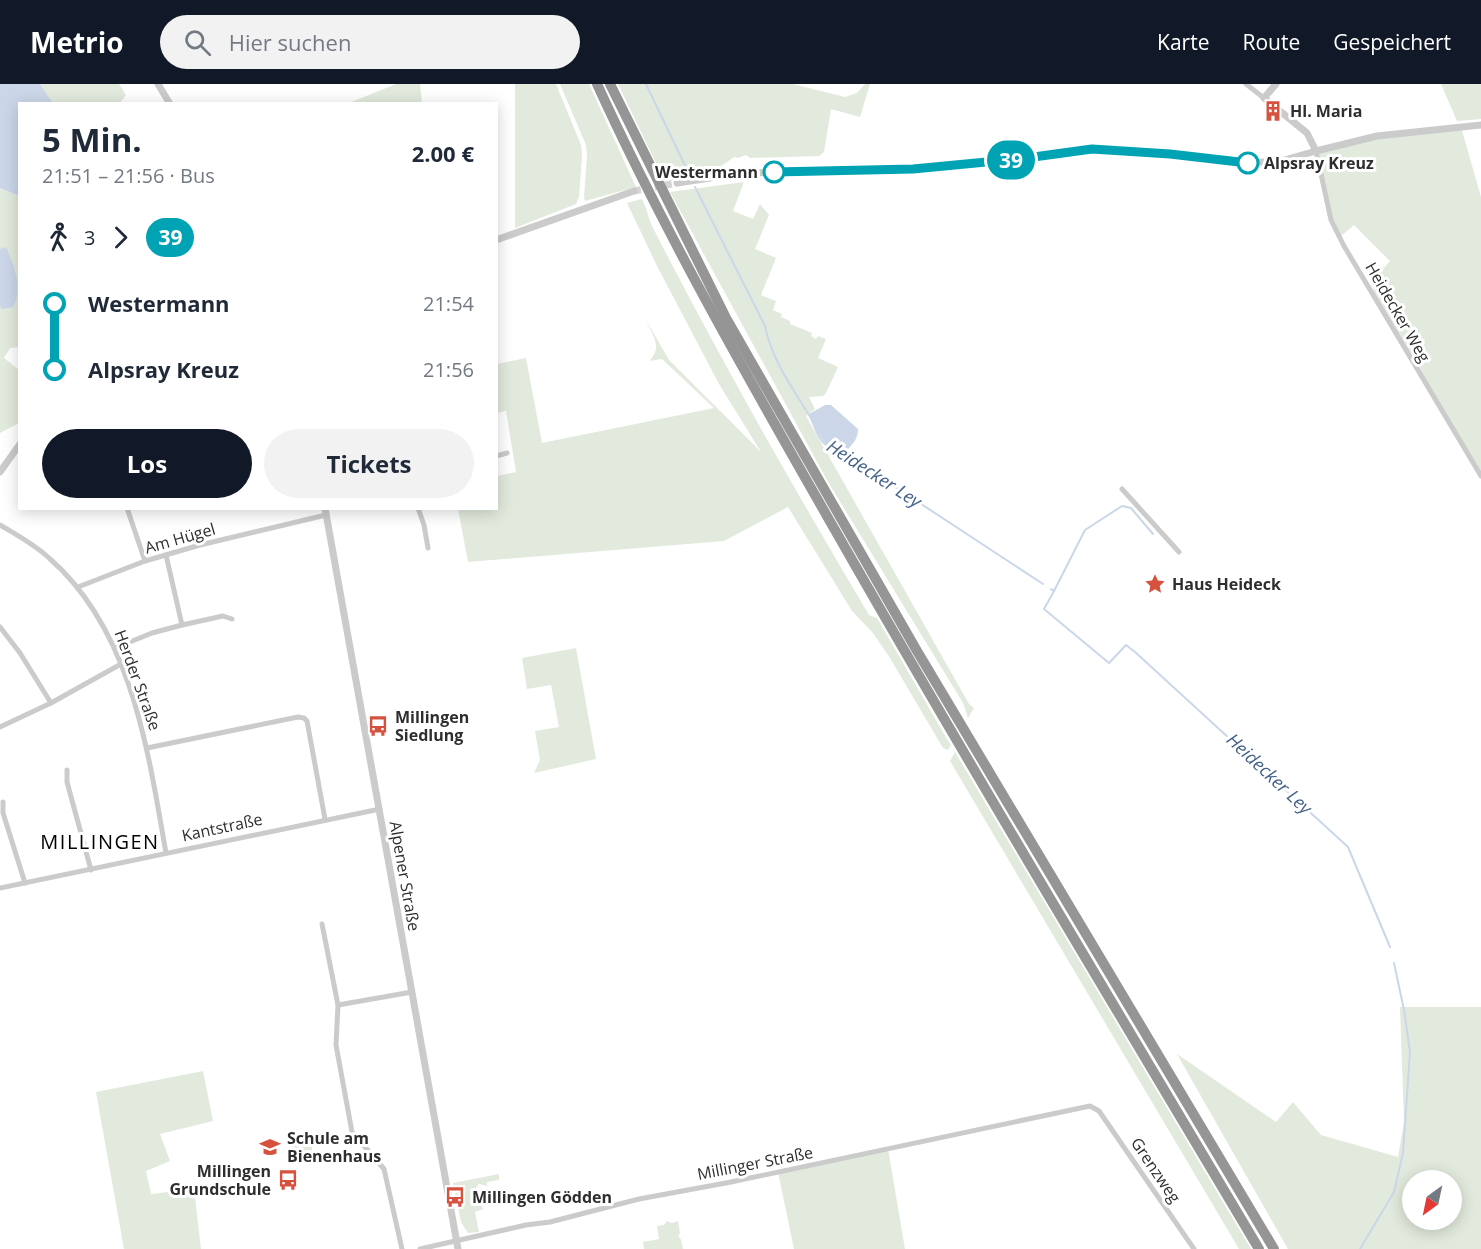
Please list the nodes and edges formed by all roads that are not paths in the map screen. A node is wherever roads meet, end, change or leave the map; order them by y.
1 (159, 84) edge
2 (597, 84) edge
3 (610, 84) edge
4 (1246, 84) edge
5 (1275, 84) edge
6 (1264, 98) junction
7 (169, 102) edge
8 (1481, 125) edge
9 (1316, 151) junction
10 (677, 183) tunnel mouth
11 (634, 191) tunnel mouth
12 (498, 239) edge
13 (18, 447) edge
14 (507, 453) dead end
15 (498, 455) edge
16 (0, 472) edge
17 (1481, 476) edge
18 (1122, 489) dead end
19 (128, 510) edge
20 (419, 510) edge
21 (326, 512) edge
22 (0, 525) edge
23 (429, 548) dead end
24 (1179, 552) dead end
25 (166, 555) junction
26 (145, 561) junction
27 (78, 587) junction
28 (232, 619) dead end
29 (182, 625) junction
30 (0, 627) edge
31 (115, 648) junction
32 (121, 664) junction
33 (51, 703) junction
34 (0, 727) edge
35 (147, 748) junction
36 (67, 770) dead end
37 (3, 802) dead end
38 (380, 809) junction
39 (325, 819) junction
40 (166, 853) junction
41 (91, 870) junction
42 (25, 883) junction
43 (0, 888) edge
44 (322, 924) dead end
45 (412, 992) junction
46 (338, 1005) junction
47 (1095, 1107) joint
48 (457, 1241) junction
49 (402, 1249) edge
50 (420, 1249) edge
51 (458, 1249) edge
52 (1194, 1249) edge
53 (1259, 1249) edge
54 (1274, 1249) edge

1 - 7 street
2 - 53 highway
3 - 54 highway
4 - 6 street
5 - 6 street
6 - 9 street
8 - 9 street
9 - 10 street
9 - 17 street, Heidecker Weg
11 - 12 street
13 - 16 street
14 - 15 street
18 - 24 street
19 - 26 street
20 - 23 street
21 - 25 street, Am Hügel
21 - 38 street, Alpener Straße
22 - 27 street, Herder Straße
25 - 26 street, Am Hügel
25 - 29 street
26 - 27 street, Am Hügel
27 - 31 street, Herder Straße
28 - 29 street
29 - 31 street
30 - 33 street
31 - 32 street, Herder Straße
32 - 33 street
32 - 35 street, Herder Straße
33 - 34 street
35 - 39 street
35 - 40 street, Herder Straße
36 - 41 street
37 - 42 street
38 - 39 street, Kantstraße
38 - 45 street, Alpener Straße
39 - 40 street, Kantstraße
40 - 41 street, Kantstraße
41 - 42 street, Kantstraße
42 - 43 street, Kantstraße
44 - 46 street
45 - 46 street
45 - 48 street, Alpener Straße
46 - 49 street
47 - 48 street, Millinger Straße
47 - 52 street, Grenzweg
48 - 50 street, Millinger Straße
48 - 51 street, Alpener Straße

